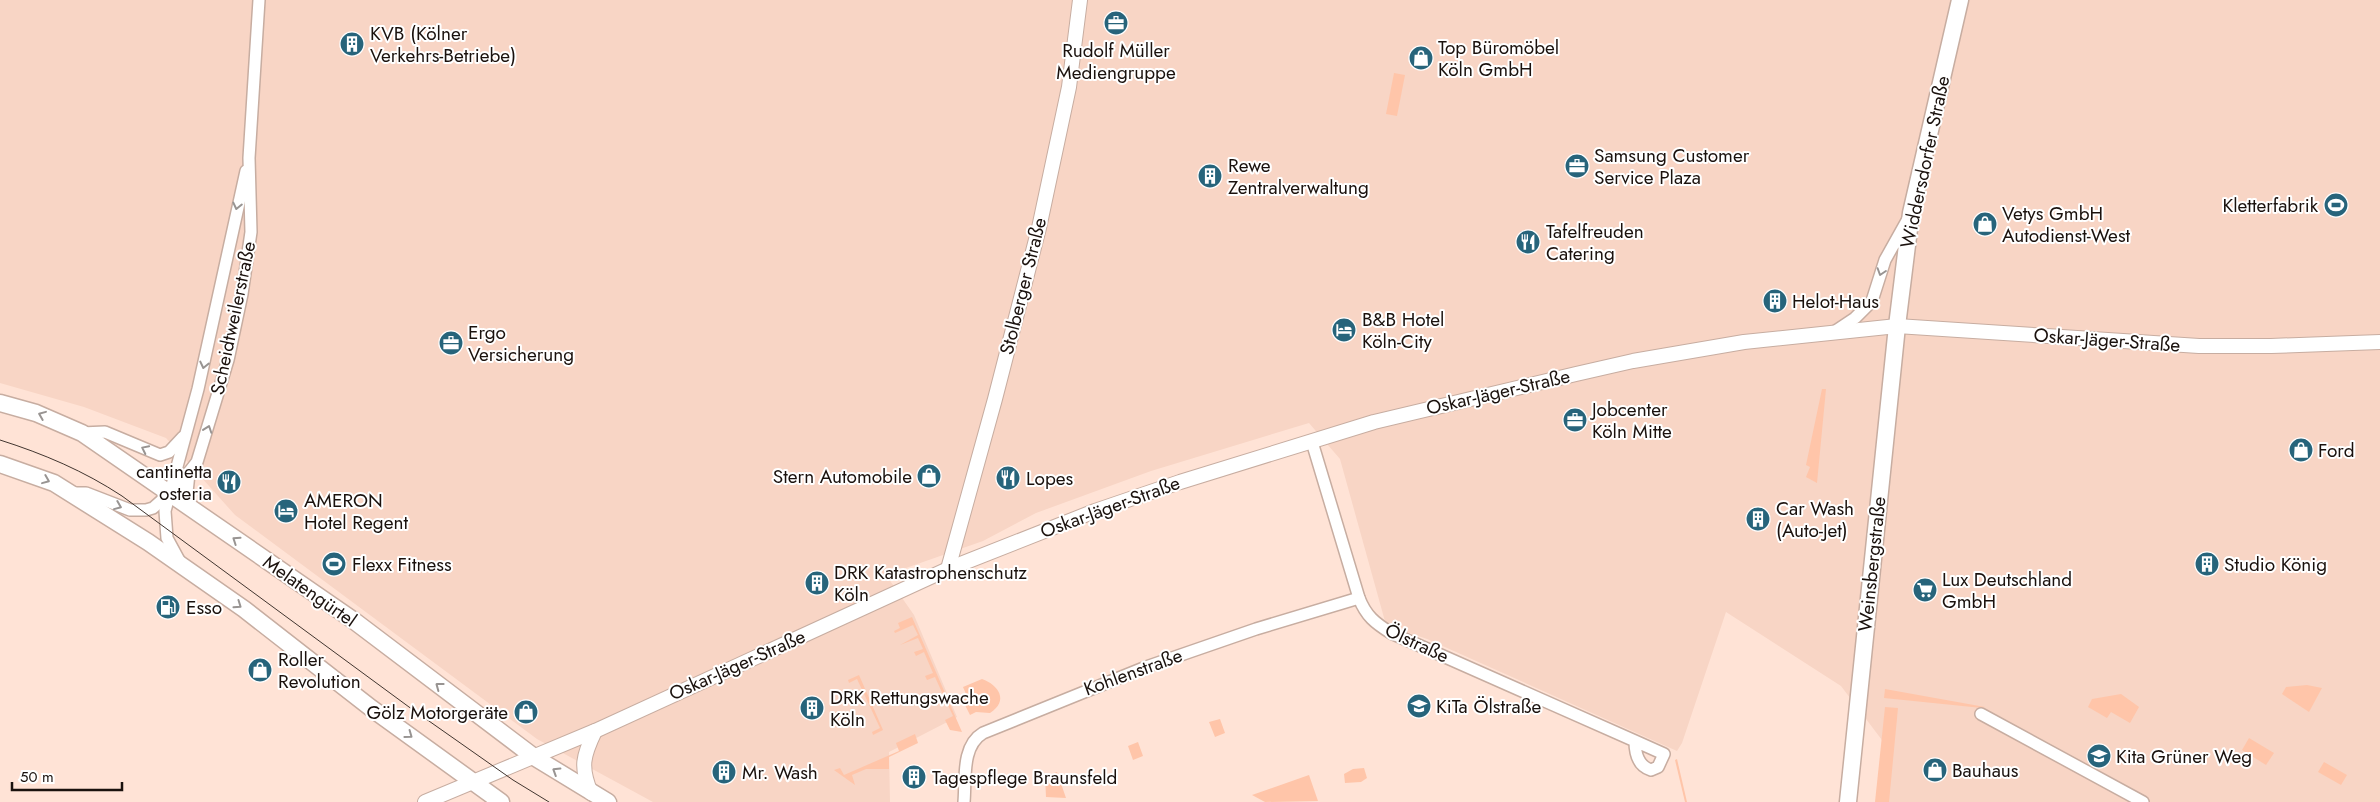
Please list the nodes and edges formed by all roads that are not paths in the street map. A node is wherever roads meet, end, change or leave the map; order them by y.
1 (259, 0) edge
2 (1080, 0) edge
3 (1960, 0) edge
4 (249, 158) junction
5 (1911, 213) junction
6 (1897, 326) junction
7 (1834, 332) junction
8 (2380, 342) edge
9 (0, 403) edge
10 (82, 433) junction
11 (184, 436) junction
12 (1312, 442) junction
13 (0, 464) edge
14 (189, 474) junction
15 (72, 493) junction
16 (169, 493) junction
17 (192, 511) junction
18 (184, 568) junction
19 (948, 569) junction
20 (1358, 598) junction
21 (1981, 714) dead end
22 (595, 731) junction
23 (1635, 741) dead end
24 (534, 758) junction
25 (474, 782) junction
26 (591, 793) junction
27 (425, 802) edge
28 (501, 802) edge
29 (608, 802) edge
30 (964, 802) edge
31 (1848, 802) edge
32 (2143, 802) edge

1 - 4 street, Scheidtweilerstraße
2 - 19 street, Stolberger Straße
3 - 5 main road, Widdersdorfer Straße
4 -> 11 street, Scheidtweilerstraße
14 -> 4 street, Scheidtweilerstraße
5 - 6 main road, Widdersdorfer Straße
5 -> 7 street, Oskar-Jäger-Straße
6 - 7 street, Oskar-Jäger-Straße
6 - 8 street, Oskar-Jäger-Straße
6 - 31 main road, Weinsbergstraße
7 - 12 street, Oskar-Jäger-Straße
10 -> 9 main road, Melatengürtel
11 -> 10 street
10 - 16 main road, Melatengürtel
11 - 16 street, Scheidtweilerstraße
12 - 19 street, Oskar-Jäger-Straße
12 - 20 street, Ölstraße
13 -> 15 main road
14 - 16 street, Scheidtweilerstraße
14 - 17 street, Scheidtweilerstraße
15 -> 16 street, Scheidtweilerstraße
15 - 18 main road
16 - 17 main road, Melatengürtel
16 - 18 street, Scheidtweilerstraße
24 -> 17 main road, Melatengürtel
18 -> 25 main road
19 - 22 street, Oskar-Jäger-Straße
20 - 23 street, Ölstraße
20 - 30 street, Kohlenstraße
21 - 32 street
22 - 24 street, Oskar-Jäger-Straße
22 - 26 street
24 - 25 street, Oskar-Jäger-Straße
26 -> 24 main road, Melatengürtel
25 - 27 street, Oskar-Jäger-Straße
25 - 28 main road
26 - 29 main road, Melatengürtel

